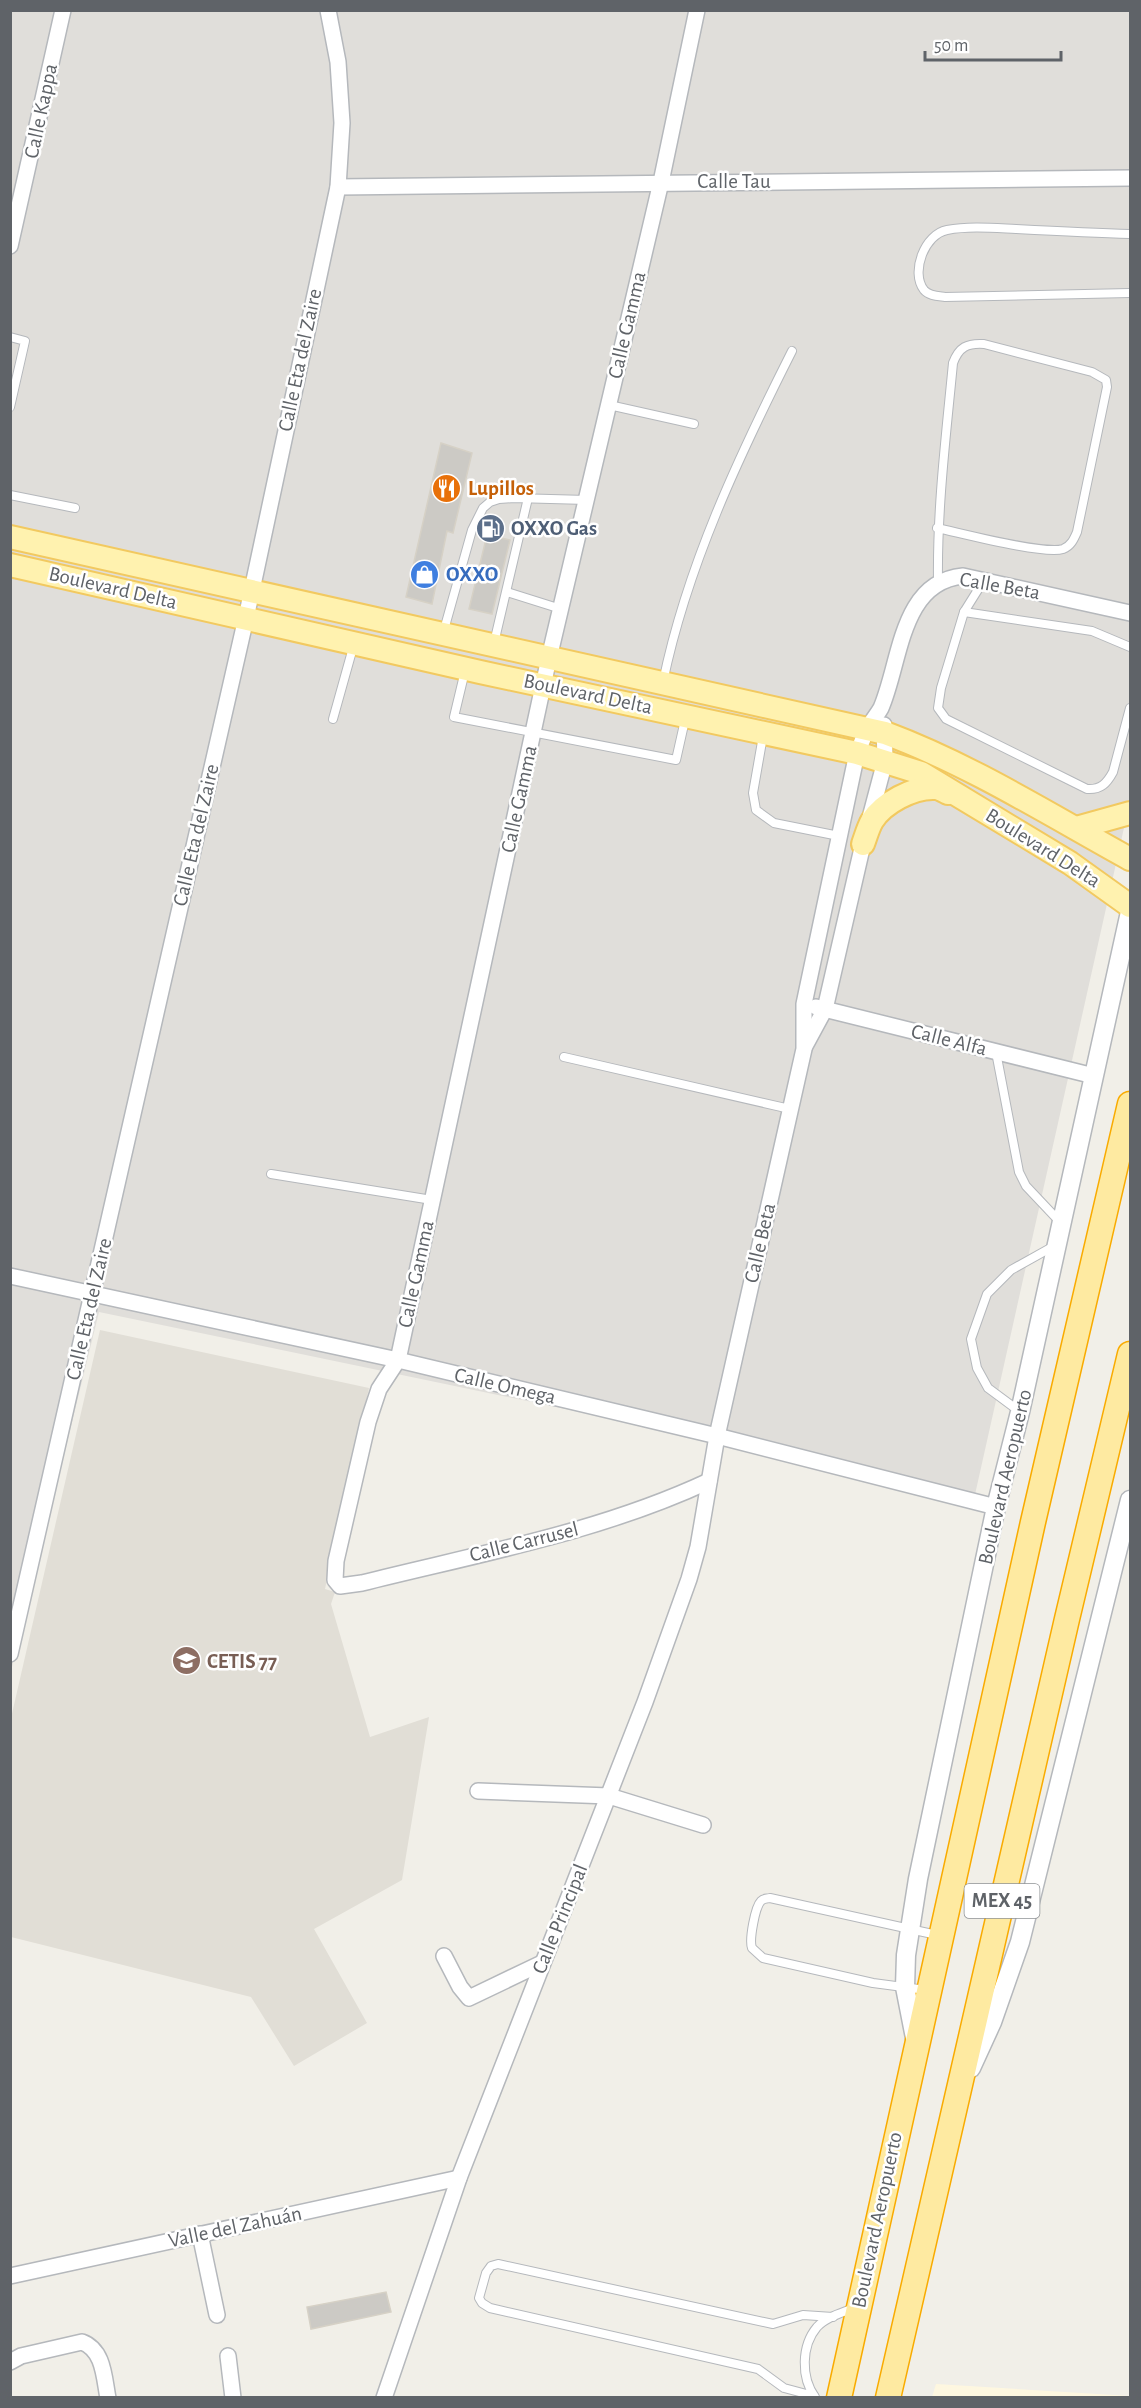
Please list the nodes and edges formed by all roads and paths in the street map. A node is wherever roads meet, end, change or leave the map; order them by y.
1 (63, 10) edge
2 (328, 10) edge
3 (697, 10) edge
4 (1131, 178) edge
5 (661, 182) junction
6 (338, 187) junction
7 (1131, 234) edge
8 (10, 246) edge
9 (1131, 293) edge
10 (10, 337) edge
11 (792, 351) dead end
12 (609, 405) junction
13 (10, 406) edge
14 (694, 424) dead end
15 (10, 495) edge
16 (528, 498) junction
17 (586, 500) junction
18 (75, 508) dead end
19 (937, 528) junction
20 (10, 537) edge
21 (10, 565) edge
22 (984, 580) junction
23 (938, 582) junction
24 (251, 590) junction
25 (507, 592) junction
26 (561, 609) junction
27 (964, 612) junction
28 (1131, 613) edge
29 (246, 618) junction
30 (443, 633) junction
31 (354, 643) junction
32 (494, 644) junction
33 (1131, 647) edge
34 (549, 658) junction
35 (465, 668) junction
36 (544, 684) junction
37 (662, 684) junction
38 (1131, 708) edge
39 (687, 716) junction
40 (333, 719) dead end
41 (876, 731) junction
42 (534, 733) junction
43 (763, 733) junction
44 (857, 753) junction
45 (885, 761) junction
46 (964, 799) junction
47 (1131, 813) edge
48 (1076, 828) junction
49 (841, 837) junction
50 (863, 844) junction
51 (1131, 859) edge
52 (1131, 906) edge
53 (1131, 912) edge
54 (1131, 984) edge
55 (804, 1004) junction
56 (1111, 1005) junction
57 (825, 1009) junction
58 (804, 1049) junction
59 (996, 1052) junction
60 (564, 1057) dead end
61 (1094, 1076) junction
62 (1131, 1104) edge
63 (790, 1109) junction
64 (271, 1174) dead end
65 (432, 1200) junction
66 (1061, 1223) junction
67 (1056, 1245) junction
68 (10, 1276) edge
69 (92, 1295) junction
70 (1131, 1354) edge
71 (398, 1360) junction
72 (1020, 1412) junction
73 (717, 1436) junction
74 (709, 1481) junction
75 (1131, 1500) edge
76 (996, 1507) junction
77 (336, 1583) joint
78 (10, 1654) edge
79 (478, 1791) dead end
80 (609, 1796) junction
81 (703, 1824) dead end
82 (910, 1929) junction
83 (942, 1936) junction
84 (444, 1956) dead end
85 (542, 1963) junction
86 (917, 1989) junction
87 (958, 2094) junction
88 (459, 2178) junction
89 (200, 2234) junction
90 (10, 2276) edge
91 (858, 2307) junction
92 (217, 2315) dead end
93 (832, 2317) junction
94 (228, 2356) dead end
95 (10, 2362) edge
96 (891, 2395) edge
97 (108, 2397) edge
98 (233, 2397) edge
99 (384, 2397) edge
100 (815, 2397) edge
101 (839, 2397) edge

1 - 8 street, Calle Kappa
2 - 6 street, Calle Eta del Zaire
3 - 5 street, Calle Gamma
4 - 5 street, Calle Tau
5 - 6 street, Calle Tau
5 - 12 street, Calle Gamma
6 - 24 street, Calle Eta del Zaire
7 - 9 lane
10 - 13 lane
11 - 37 lane
12 - 14 lane
12 - 17 street, Calle Gamma
15 - 18 lane
16 - 17 lane
16 - 25 lane
16 - 30 lane
17 - 26 street, Calle Gamma
19 - 19 lane
19 - 23 lane
20 - 24 main road, Boulevard Delta
21 - 29 main road, Boulevard Delta
22 - 23 street, Calle Beta
22 - 27 lane
22 - 28 street, Calle Beta
23 - 41 street, Calle Beta
24 - 29 street, Calle Eta del Zaire
24 - 30 main road, Boulevard Delta
25 - 26 lane
25 - 32 lane
26 - 34 street, Calle Gamma
27 - 33 lane
27 - 38 lane
29 - 31 main road, Boulevard Delta
29 - 69 street, Calle Eta del Zaire
30 - 32 main road, Boulevard Delta
31 - 35 main road, Boulevard Delta
31 - 40 lane
32 - 34 main road, Boulevard Delta
34 - 36 street, Calle Gamma
34 - 37 main road, Boulevard Delta
35 - 36 main road, Boulevard Delta
35 - 42 lane
36 - 39 main road, Boulevard Delta
36 - 42 street, Calle Gamma
37 - 41 main road, Boulevard Delta
39 - 42 lane
39 - 43 main road, Boulevard Delta
41 - 44 street, Calle Beta
41 - 45 street, Calle Beta
41 - 48 main road, Boulevard Delta
42 - 65 street, Calle Gamma
43 - 44 main road, Boulevard Delta
43 - 49 lane
44 - 45 main road, Boulevard Delta
44 - 49 street, Calle Beta
45 - 46 main road, Boulevard Delta
45 - 50 street, Calle Beta
46 - 50 main road
46 - 52 main road, Boulevard Delta
47 - 48 main road
48 - 51 main road, Boulevard Delta
49 - 55 street, Calle Beta
50 - 57 street, Calle Beta
53 - 56 street, Boulevard Aeropuerto
54 - 56 street
55 - 57 street, Calle Alfa
55 - 58 street, Calle Beta
56 - 61 street, Boulevard Aeropuerto
57 - 58 street, Calle Beta
57 - 59 street, Calle Alfa
58 - 63 street, Calle Beta
59 - 61 street, Calle Alfa
59 - 66 lane
60 - 63 lane
61 - 66 street, Boulevard Aeropuerto
62 - 83 highway, Boulevard Aeropuerto / MEX 45
63 - 73 street, Calle Beta
64 - 65 lane
65 - 71 street, Calle Gamma
66 - 67 street, Boulevard Aeropuerto
67 - 72 street, Boulevard Aeropuerto
67 - 72 lane
68 - 69 street, Calle Omega
69 - 71 street, Calle Omega
69 - 78 street, Calle Eta del Zaire
70 - 87 highway, MEX 45
71 - 73 street, Calle Omega
71 - 77 street, Calle Gamma
72 - 76 street, Boulevard Aeropuerto
73 - 74 street, Calle Principal
73 - 76 street, Calle Omega
74 - 77 street, Calle Carrusel
74 - 80 street, Calle Principal
75 - 87 street
76 - 82 street, Boulevard Aeropuerto
79 - 80 street
80 - 81 street
80 - 85 street, Calle Principal
82 - 83 lane
82 - 86 street, Boulevard Aeropuerto
82 - 86 lane
83 - 86 highway, Boulevard Aeropuerto / MEX 45
84 - 85 street
85 - 88 street, Calle Principal
86 - 91 highway, Boulevard Aeropuerto / MEX 45
87 - 96 highway, MEX 45
88 - 89 street, Valle del Zahuán
88 - 99 street, Calle Principal
89 - 90 street, Valle del Zahuán
89 - 92 street
91 - 93 lane
91 - 101 highway, Boulevard Aeropuerto / MEX 45
93 - 100 lane
93 - 100 lane
94 - 98 street
95 - 97 street

